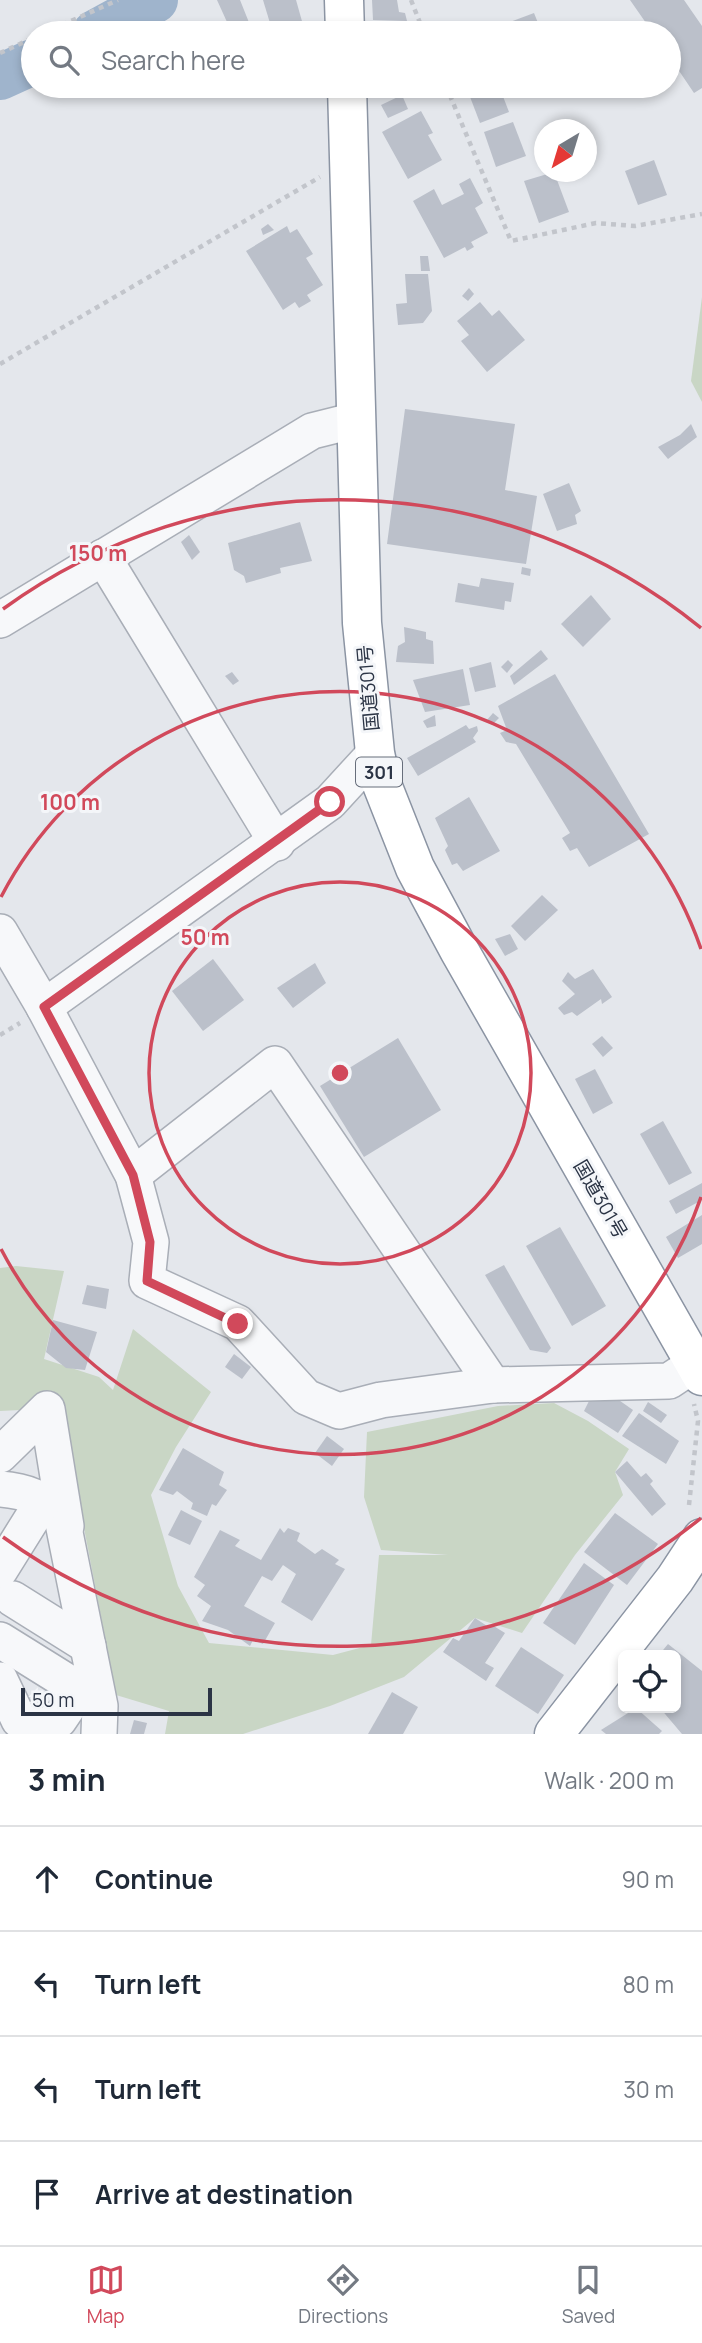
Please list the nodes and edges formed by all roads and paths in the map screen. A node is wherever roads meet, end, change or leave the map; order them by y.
1 (118, 0) edge
2 (344, 0) edge
3 (411, 0) edge
4 (71, 21) edge
5 (345, 21) edge
6 (419, 21) edge
7 (21, 43) edge
8 (0, 53) edge
9 (347, 98) edge
10 (451, 98) edge
11 (350, 166) junction
12 (702, 214) edge
13 (0, 364) edge
14 (356, 420) junction
15 (103, 557) junction
16 (0, 620) edge
17 (375, 752) junction
18 (276, 843) junction
19 (0, 932) edge
20 (44, 1007) junction
21 (133, 1175) junction
22 (696, 1377) edge
23 (493, 1385) junction
24 (0, 1455) edge
25 (0, 1489) edge
26 (43, 1501) junction
27 (695, 1521) edge
28 (67, 1533) junction
29 (21, 1593) edge
30 (0, 1640) edge
31 (88, 1646) junction
32 (0, 1680) edge
33 (92, 1708) edge
34 (554, 1734) edge

1 - 4 path
2 - 5 highway
3 - 6 path
7 - 8 path
9 - 11 highway, 国道301号 / 301
10 - 12 path
11 - 13 path
11 - 14 highway, 国道301号 / 301
14 - 15 street
14 - 17 highway, 国道301号 / 301
15 - 16 street
15 - 18 street
17 - 18 street
17 - 22 highway, 国道301号 / 301
18 - 20 street
19 - 20 street
20 - 21 street
21 - 23 street
21 - 23 street
22 - 23 street
22 - 27 path
24 - 28 street
25 - 26 street
26 - 28 street
26 - 29 street
27 - 34 highway
28 - 31 street
29 - 31 street
30 - 33 street
31 - 33 street
32 - 33 street

